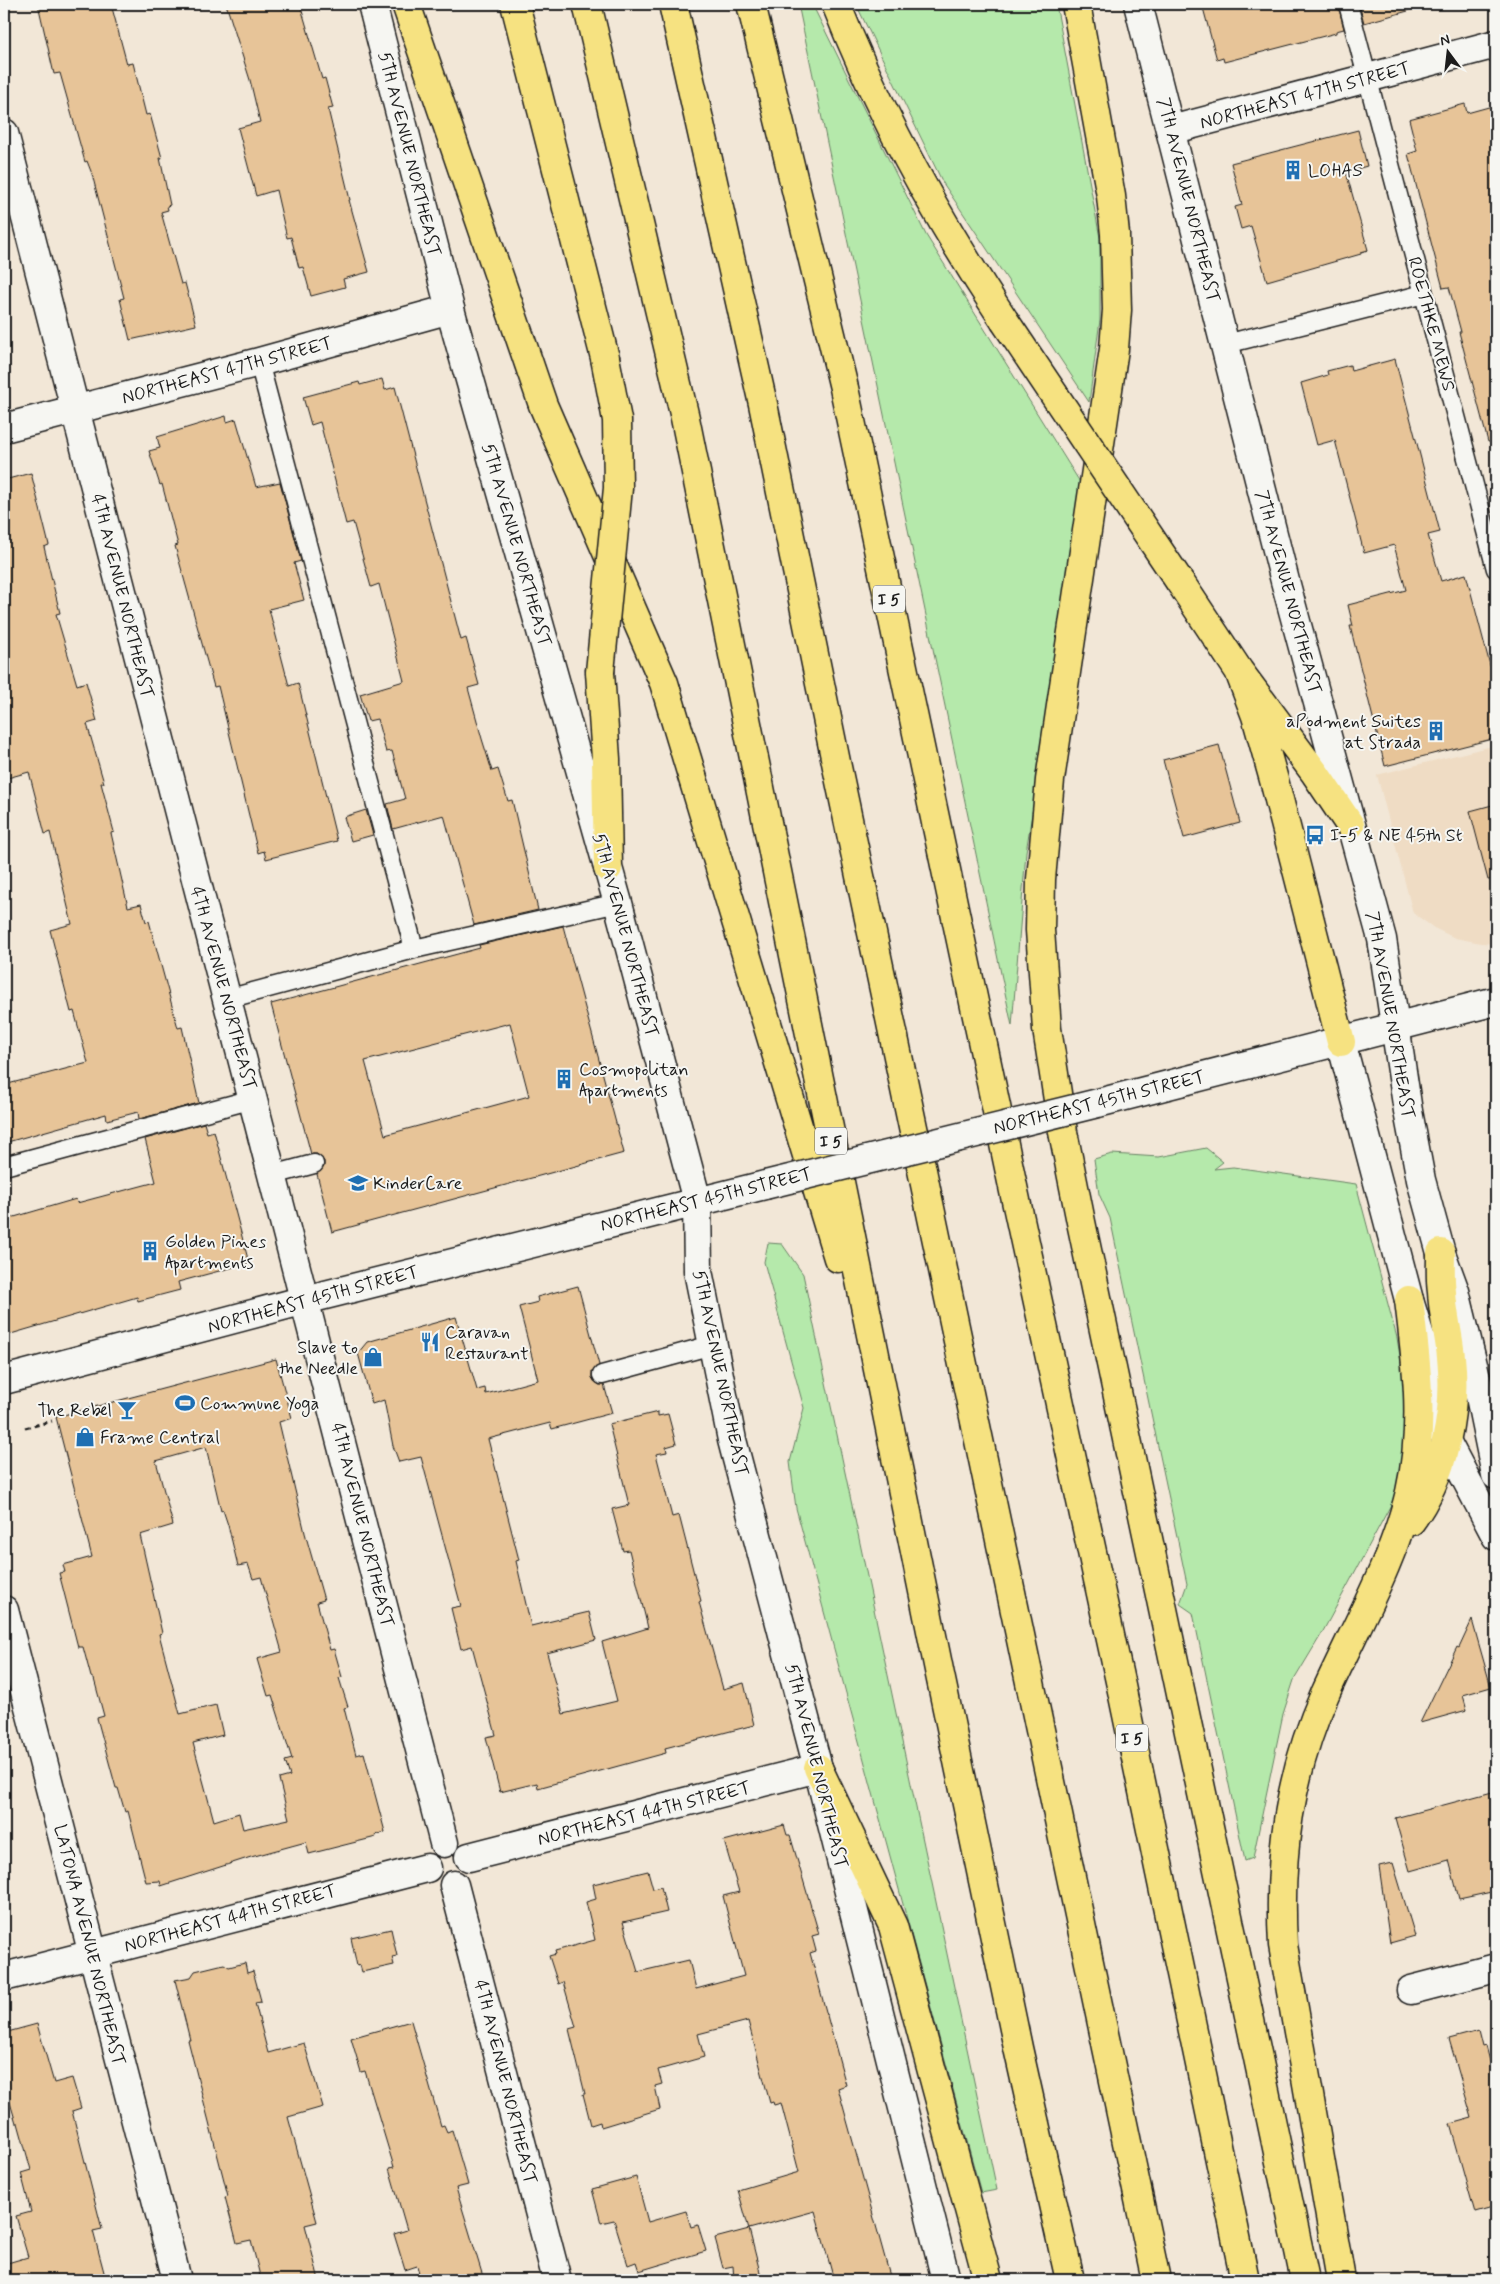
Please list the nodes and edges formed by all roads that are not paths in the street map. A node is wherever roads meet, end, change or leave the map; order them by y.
1 (372, 4) edge
2 (406, 4) edge
3 (515, 4) edge
4 (587, 4) edge
5 (673, 4) edge
6 (752, 4) edge
7 (836, 4) edge
8 (1076, 4) edge
9 (1138, 4) edge
10 (1348, 4) edge
11 (1496, 44) edge
12 (1368, 79) junction
13 (1171, 130) junction
14 (4, 133) edge
15 (1424, 294) junction
16 (450, 310) junction
17 (1226, 344) junction
18 (259, 362) junction
19 (75, 409) junction
20 (4, 428) edge
21 (1496, 570) edge
22 (1239, 671) junction
23 (1350, 825) junction
24 (608, 868) junction
25 (618, 903) junction
26 (414, 949) junction
27 (227, 999) junction
28 (1496, 1001) edge
29 (1396, 1028) junction
30 (1341, 1042) junction
31 (253, 1099) junction
32 (314, 1164) dead end
33 (4, 1166) edge
34 (273, 1175) junction
35 (697, 1201) junction
36 (1441, 1254) junction
37 (305, 1300) junction
38 (1409, 1300) junction
39 (712, 1345) junction
40 (602, 1375) dead end
41 (4, 1380) edge
42 (890, 1433) junction
43 (1446, 1441) junction
44 (1496, 1475) edge
45 (1496, 1536) edge
46 (1396, 1543) junction
47 (4, 1610) edge
48 (818, 1768) junction
49 (444, 1843) junction
50 (469, 1857) junction
51 (427, 1868) junction
52 (454, 1884) junction
53 (92, 1954) junction
54 (1496, 1968) edge
55 (4, 1977) edge
56 (1411, 1990) dead end
57 (176, 2280) edge
58 (557, 2280) edge
59 (946, 2280) edge
60 (988, 2280) edge
61 (1070, 2280) edge
62 (1156, 2280) edge
63 (1245, 2280) edge
64 (1305, 2280) edge
65 (1341, 2280) edge

1 - 16 main road, 5TH AVENUE NORTHEAST
2 - 42 highway
3 - 24 highway, bridge
4 - 42 highway, I 5
5 - 62 highway
6 - 63 highway, I 5
7 - 22 highway, bridge
8 - 64 highway
9 - 13 main road, 7TH AVENUE NORTHEAST
10 - 12 lane, ROETHKE MEWS
11 - 12 main road, NORTHEAST 47TH STREET
12 - 13 main road, NORTHEAST 47TH STREET
12 - 15 lane, ROETHKE MEWS
13 - 17 main road, 7TH AVENUE NORTHEAST
14 - 19 main road, 4TH AVENUE NORTHEAST
15 - 17 lane
15 - 21 lane, ROETHKE MEWS
16 - 18 main road, NORTHEAST 47TH STREET
16 - 24 main road, 5TH AVENUE NORTHEAST
17 - 23 main road, 7TH AVENUE NORTHEAST
18 - 19 main road, NORTHEAST 47TH STREET
18 - 26 lane
19 - 20 main road, NORTHEAST 47TH STREET
19 - 27 main road, 4TH AVENUE NORTHEAST
22 - 23 highway
22 - 30 highway
23 - 29 main road, 7TH AVENUE NORTHEAST
24 - 25 main road, 5TH AVENUE NORTHEAST
25 - 26 lane
25 - 35 main road, 5TH AVENUE NORTHEAST
26 - 27 lane
27 - 31 main road, 4TH AVENUE NORTHEAST
28 - 29 main road, NORTHEAST 45TH STREET
29 - 30 main road, NORTHEAST 45TH STREET
29 - 36 main road, 7TH AVENUE NORTHEAST
30 - 35 main road, NORTHEAST 45TH STREET, bridge
30 - 38 main road
31 - 33 lane
31 - 34 main road, 4TH AVENUE NORTHEAST
32 - 34 lane
34 - 37 main road, 4TH AVENUE NORTHEAST
35 - 37 main road, NORTHEAST 45TH STREET
35 - 39 main road, 5TH AVENUE NORTHEAST
36 - 43 highway
36 - 44 main road, 7TH AVENUE NORTHEAST
37 - 41 main road, NORTHEAST 45TH STREET
37 - 49 main road, 4TH AVENUE NORTHEAST
38 - 43 main road
38 - 46 highway
39 - 40 lane
39 - 48 main road, 5TH AVENUE NORTHEAST
42 - 61 highway, I 5
43 - 45 main road
43 - 46 highway
46 - 65 highway
47 - 53 main road, LATONA AVENUE NORTHEAST
48 - 50 main road, NORTHEAST 44TH STREET
48 - 59 main road, 5TH AVENUE NORTHEAST
48 - 60 highway
49 - 50 main road
49 - 51 main road
50 - 52 main road
51 - 52 main road
51 - 53 main road, NORTHEAST 44TH STREET
52 - 58 main road, 4TH AVENUE NORTHEAST
53 - 55 main road, NORTHEAST 44TH STREET
53 - 57 main road, LATONA AVENUE NORTHEAST
54 - 56 main road

